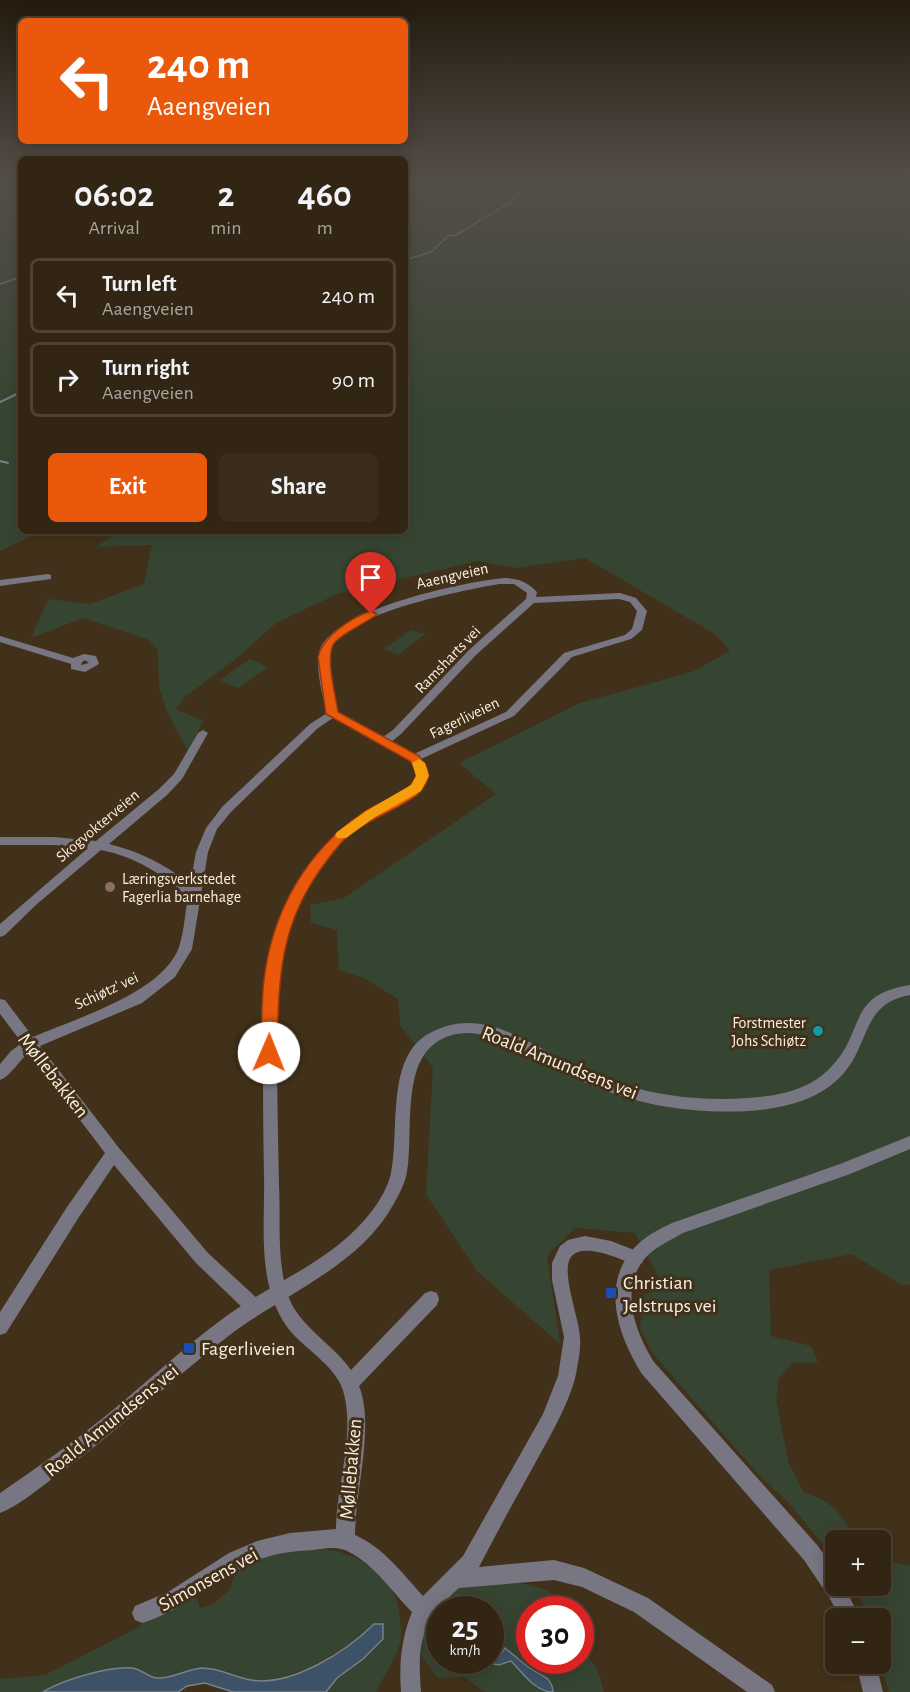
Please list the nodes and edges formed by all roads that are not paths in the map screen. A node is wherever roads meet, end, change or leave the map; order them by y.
1 (48, 577) dead end
2 (0, 583) edge
3 (531, 600) junction
4 (0, 639) edge
5 (75, 662) dead end
6 (333, 714) junction
7 (203, 733) dead end
8 (385, 741) junction
9 (414, 758) junction
10 (0, 842) edge
11 (98, 845) junction
12 (193, 895) junction
13 (0, 932) edge
14 (910, 990) edge
15 (0, 1004) edge
16 (30, 1044) junction
17 (0, 1074) edge
18 (910, 1142) edge
19 (114, 1153) junction
20 (636, 1258) junction
21 (279, 1290) junction
22 (431, 1299) dead end
23 (254, 1307) junction
24 (0, 1327) edge
25 (349, 1384) junction
26 (0, 1504) edge
27 (346, 1539) junction
28 (458, 1578) junction
29 (845, 1608) edge
30 (423, 1610) junction
31 (142, 1613) dead end
32 (868, 1674) edge
33 (411, 1692) edge
34 (765, 1692) edge
35 (873, 1692) edge

1 - 2 street
3 - 6 street, Aaengveien
3 - 8 street, Ramsharts vei
3 - 9 street, Fagerliveien
4 - 5 street
6 - 8 street
6 - 12 street, Schiøtz' vei
7 - 11 street, Skogvokterveien
8 - 9 street
9 - 21 street
10 - 11 street
11 - 12 street
11 - 13 street, Skogvokterveien
12 - 16 street, Schiøtz' vei
14 - 21 street, Roald Amundsens vei
15 - 16 street, Møllebakken
16 - 17 street, Schiøtz' vei
16 - 19 street, Møllebakken
18 - 20 street
19 - 23 street, Møllebakken
19 - 24 street
20 - 28 street
20 - 29 street
21 - 23 street, Roald Amundsens vei
21 - 25 street, Møllebakken
22 - 25 street
23 - 26 street, Roald Amundsens vei
25 - 27 street, Møllebakken
27 - 30 street, Møllebakken
27 - 31 street, Simonsens vei
28 - 30 street
28 - 34 street
30 - 33 street
32 - 35 street

